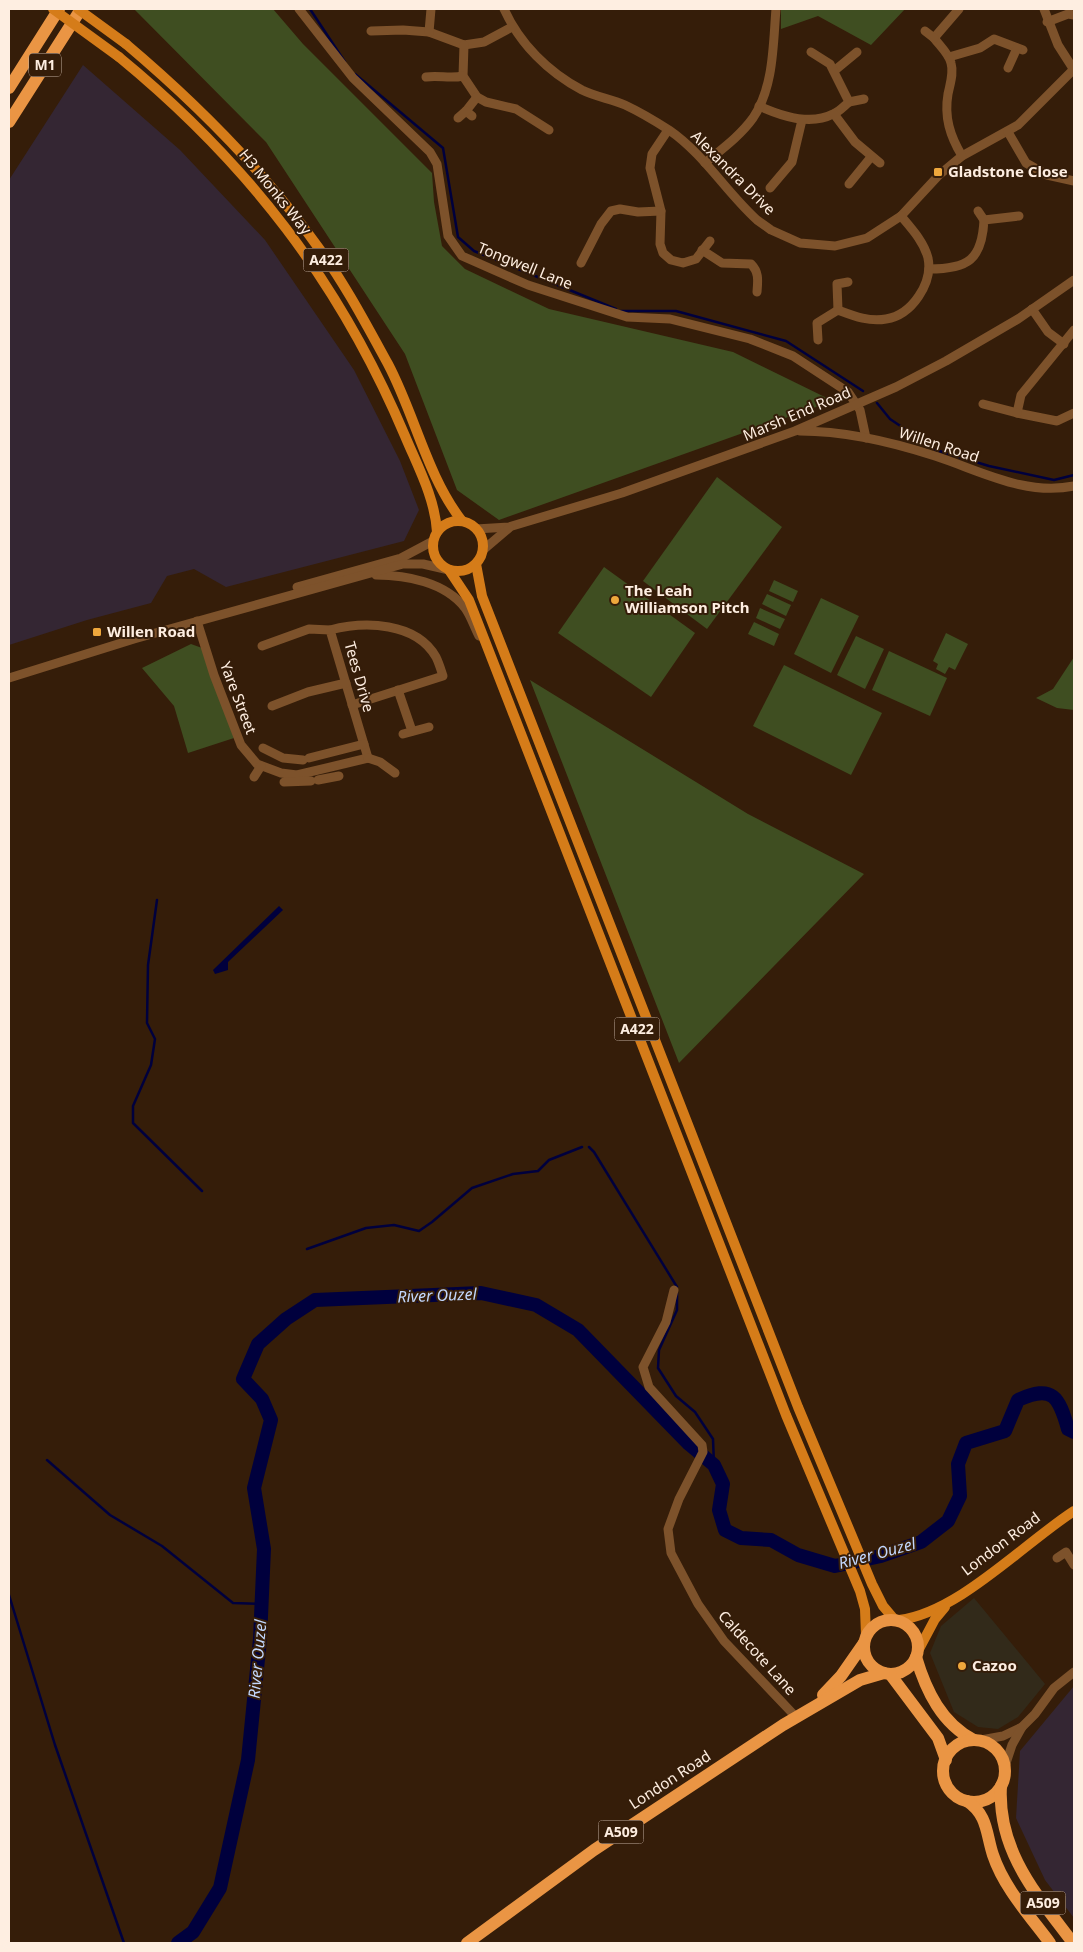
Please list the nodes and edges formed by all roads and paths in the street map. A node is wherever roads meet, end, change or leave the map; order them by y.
1 (53, 9) edge
2 (59, 9) edge
3 (80, 9) edge
4 (299, 9) edge
5 (431, 9) edge
6 (504, 9) edge
7 (776, 9) edge
8 (959, 9) edge
9 (1044, 9) edge
10 (1074, 15) edge
11 (1047, 22) junction
12 (512, 26) junction
13 (371, 31) dead end
14 (925, 31) dead end
15 (429, 32) junction
16 (934, 38) junction
17 (464, 44) junction
18 (811, 52) dead end
19 (857, 52) dead end
20 (949, 57) junction
21 (1008, 68) dead end
22 (834, 70) junction
23 (1074, 70) edge
24 (463, 76) junction
25 (426, 77) dead end
26 (9, 88) edge
27 (478, 97) junction
28 (864, 99) dead end
29 (849, 102) junction
30 (759, 106) junction
31 (834, 114) junction
32 (458, 118) dead end
33 (802, 120) junction
34 (9, 122) edge
35 (549, 130) dead end
36 (668, 130) junction
37 (1008, 132) junction
38 (962, 156) junction
39 (872, 157) junction
40 (705, 163) junction
41 (880, 163) dead end
42 (1074, 181) edge
43 (849, 184) dead end
44 (770, 188) dead end
45 (661, 211) junction
46 (978, 211) dead end
47 (902, 216) junction
48 (1019, 216) dead end
49 (984, 220) junction
50 (710, 241) dead end
51 (702, 250) junction
52 (581, 263) dead end
53 (929, 268) junction
54 (1074, 280) edge
55 (848, 282) dead end
56 (757, 292) dead end
57 (1032, 309) junction
58 (838, 310) junction
59 (1074, 330) edge
60 (818, 340) dead end
61 (1064, 344) junction
62 (858, 404) junction
63 (983, 404) dead end
64 (1017, 413) junction
65 (1074, 413) edge
66 (795, 431) junction
67 (866, 438) junction
68 (1074, 486) edge
69 (462, 522) junction
70 (509, 527) junction
71 (476, 529) junction
72 (435, 537) junction
73 (483, 550) junction
74 (476, 564) junction
75 (449, 570) junction
76 (363, 575) junction
77 (197, 621) junction
78 (330, 630) junction
79 (262, 646) dead end
80 (494, 663) junction
81 (9, 672) edge
82 (9, 678) edge
83 (346, 683) junction
84 (398, 690) junction
85 (352, 705) junction
86 (272, 706) dead end
87 (429, 726) dead end
88 (364, 744) junction
89 (263, 748) dead end
90 (279, 757) junction
91 (368, 758) junction
92 (261, 766) junction
93 (325, 768) junction
94 (273, 770) junction
95 (395, 773) dead end
96 (339, 776) dead end
97 (254, 777) dead end
98 (298, 778) junction
99 (328, 778) junction
100 (284, 782) dead end
101 (674, 1290) dead end
102 (1074, 1511) edge
103 (1057, 1558) dead end
104 (1074, 1565) edge
105 (947, 1604) junction
106 (896, 1620) junction
107 (865, 1639) junction
108 (917, 1654) junction
109 (1074, 1672) edge
110 (887, 1674) junction
111 (796, 1717) junction
112 (1022, 1727) junction
113 (978, 1740) junction
114 (946, 1760) junction
115 (1005, 1766) junction
116 (1001, 1786) junction
117 (967, 1801) junction
118 (467, 1943) edge
119 (1050, 1943) edge
120 (1073, 1943) edge

1 - 72 main road, H3 Monks Way / A422, bridge
2 - 26 highway, M1
3 - 34 highway, M1
3 - 69 main road, H3 Monks Way / A422, bridge
4 - 62 street, Tongwell Lane
5 - 15 street
6 - 12 street, Alexandra Drive
7 - 30 street
8 - 16 street
9 - 11 street
10 - 11 street
11 - 23 street
12 - 17 street
12 - 36 street, Alexandra Drive
13 - 15 street
14 - 16 street
15 - 17 street
16 - 20 street
17 - 24 street
18 - 22 street
19 - 22 street
20 - 21 street
20 - 38 street
22 - 29 street
23 - 37 street, Alexandra Drive
24 - 25 street
24 - 27 street
27 - 32 street
27 - 35 street
28 - 29 street
29 - 31 street
30 - 33 street
30 - 40 street
31 - 33 street
31 - 39 street
33 - 44 street
36 - 40 street, Alexandra Drive
36 - 45 street
37 - 38 street, Alexandra Drive
37 - 42 street
38 - 47 street, Alexandra Drive
39 - 41 street
39 - 43 street
40 - 47 street, Alexandra Drive
45 - 51 street
45 - 52 street
46 - 49 street
47 - 53 street
48 - 49 street
49 - 53 street
50 - 51 street
51 - 56 street
53 - 58 street
54 - 57 street, Marsh End Road
55 - 58 street
57 - 61 street
57 - 62 street, Marsh End Road
58 - 60 street
59 - 61 street
61 - 64 street
62 - 66 street, Marsh End Road
62 - 67 street
63 - 64 street
64 - 65 street
66 - 67 street, Willen Road
66 - 70 street, Marsh End Road
67 - 68 street, Willen Road
69 - 71 main road
69 - 72 main road
70 - 71 street, Marsh End Road
70 - 73 street, Marsh End Road
71 - 73 main road
72 - 75 main road
72 - 81 street
73 - 74 main road
74 - 75 main road
74 - 106 main road, A422
75 - 76 street
75 - 80 main road, A422
76 - 77 street
76 - 80 street
77 - 82 street
77 - 92 street, Yare Street
78 - 79 street, Tees Drive
78 - 83 street, Tees Drive
78 - 84 street
80 - 107 main road, A422
83 - 85 street, Tees Drive
83 - 86 street
84 - 85 street
84 - 87 street
85 - 88 street, Tees Drive
88 - 90 street, Yare Street
88 - 91 street, Tees Drive
89 - 90 street, Yare Street
90 - 94 street
91 - 93 street, Yare Street
91 - 95 street
92 - 94 street, Yare Street
92 - 97 street
93 - 98 street, Yare Street
93 - 99 street
94 - 98 street, Yare Street
96 - 99 street, Yare Street
98 - 99 street, Yare Street
98 - 100 street, Yare Street
101 - 111 street, Caldecote Lane
102 - 105 main road, London Road
103 - 104 street
105 - 106 main road, London Road
105 - 108 main road, London Road
106 - 107 highway
106 - 108 highway
107 - 110 highway
107 - 111 highway, London Road / A509
108 - 110 highway
108 - 113 highway
109 - 112 street
110 - 111 highway, London Road / A509
110 - 114 highway
111 - 118 highway, London Road / A509
112 - 113 street
112 - 115 street
113 - 114 highway
113 - 115 highway
114 - 117 highway
115 - 116 highway
116 - 117 highway
116 - 120 highway, A509
117 - 119 highway, A509

